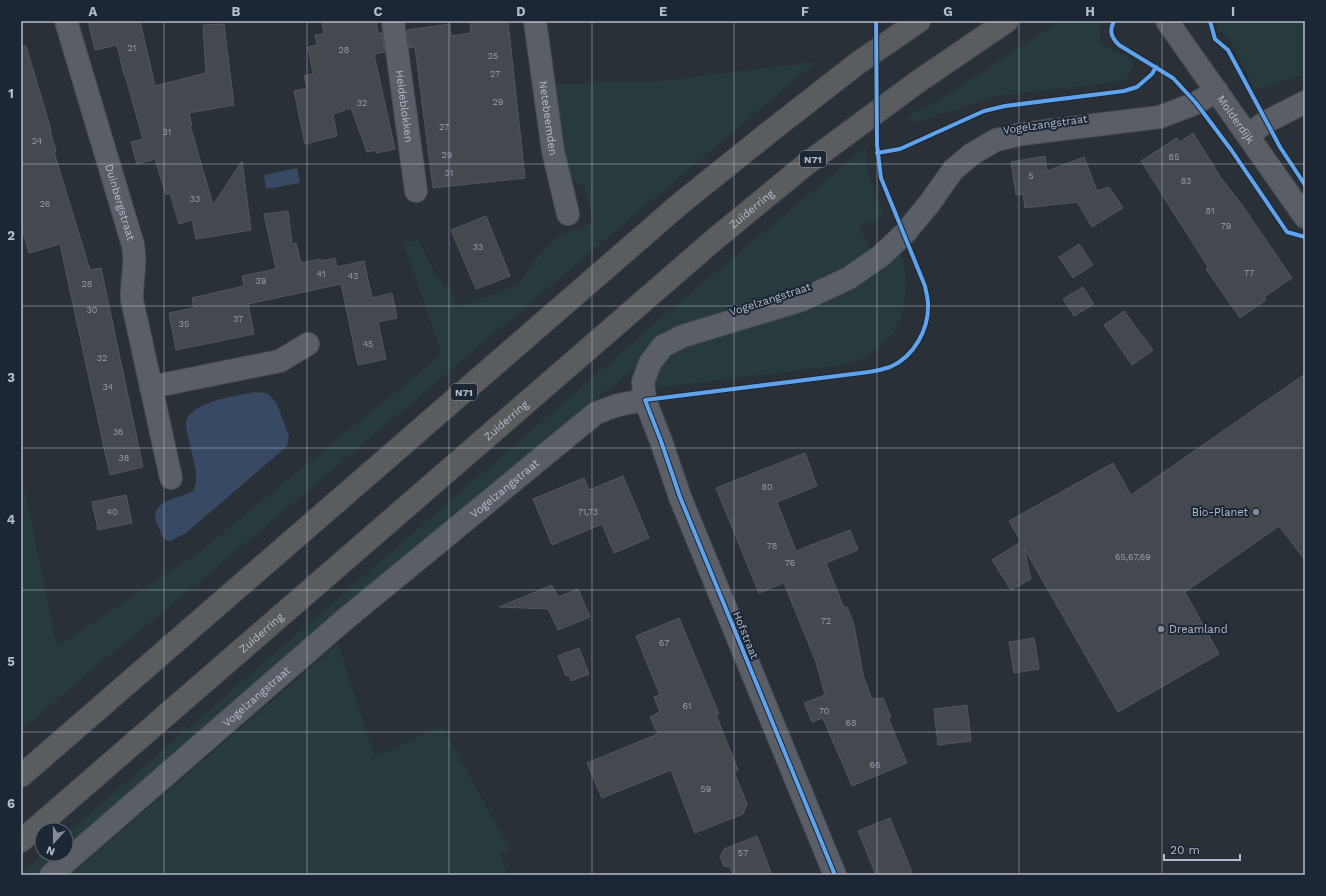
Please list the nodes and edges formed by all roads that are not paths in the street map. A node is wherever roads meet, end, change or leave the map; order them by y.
1 (66, 21) edge
2 (393, 21) edge
3 (535, 21) edge
4 (919, 21) edge
5 (1007, 21) edge
6 (1167, 21) edge
7 (1217, 91) junction
8 (1305, 102) edge
9 (1248, 135) junction
10 (416, 191) dead end
11 (568, 214) dead end
12 (1305, 217) edge
13 (308, 344) dead end
14 (151, 387) junction
15 (645, 400) junction
16 (171, 478) dead end
17 (21, 776) edge
18 (21, 840) edge
19 (51, 875) edge
20 (835, 875) edge

1 - 14 street, Duinbergstraat
2 - 10 street, Heideblokken
3 - 11 street, Netebeemden
4 - 17 highway, N71
5 - 18 highway, Zuiderring / N71
6 - 7 main road, Molderdijk
7 - 9 main road, Molderdijk
7 - 15 street, Vogelzangstraat
8 - 9 street
9 - 12 main road, Molderdijk
13 - 14 street
14 - 16 street, Duinbergstraat
15 - 19 street, Vogelzangstraat
15 - 20 street, Hofstraat

